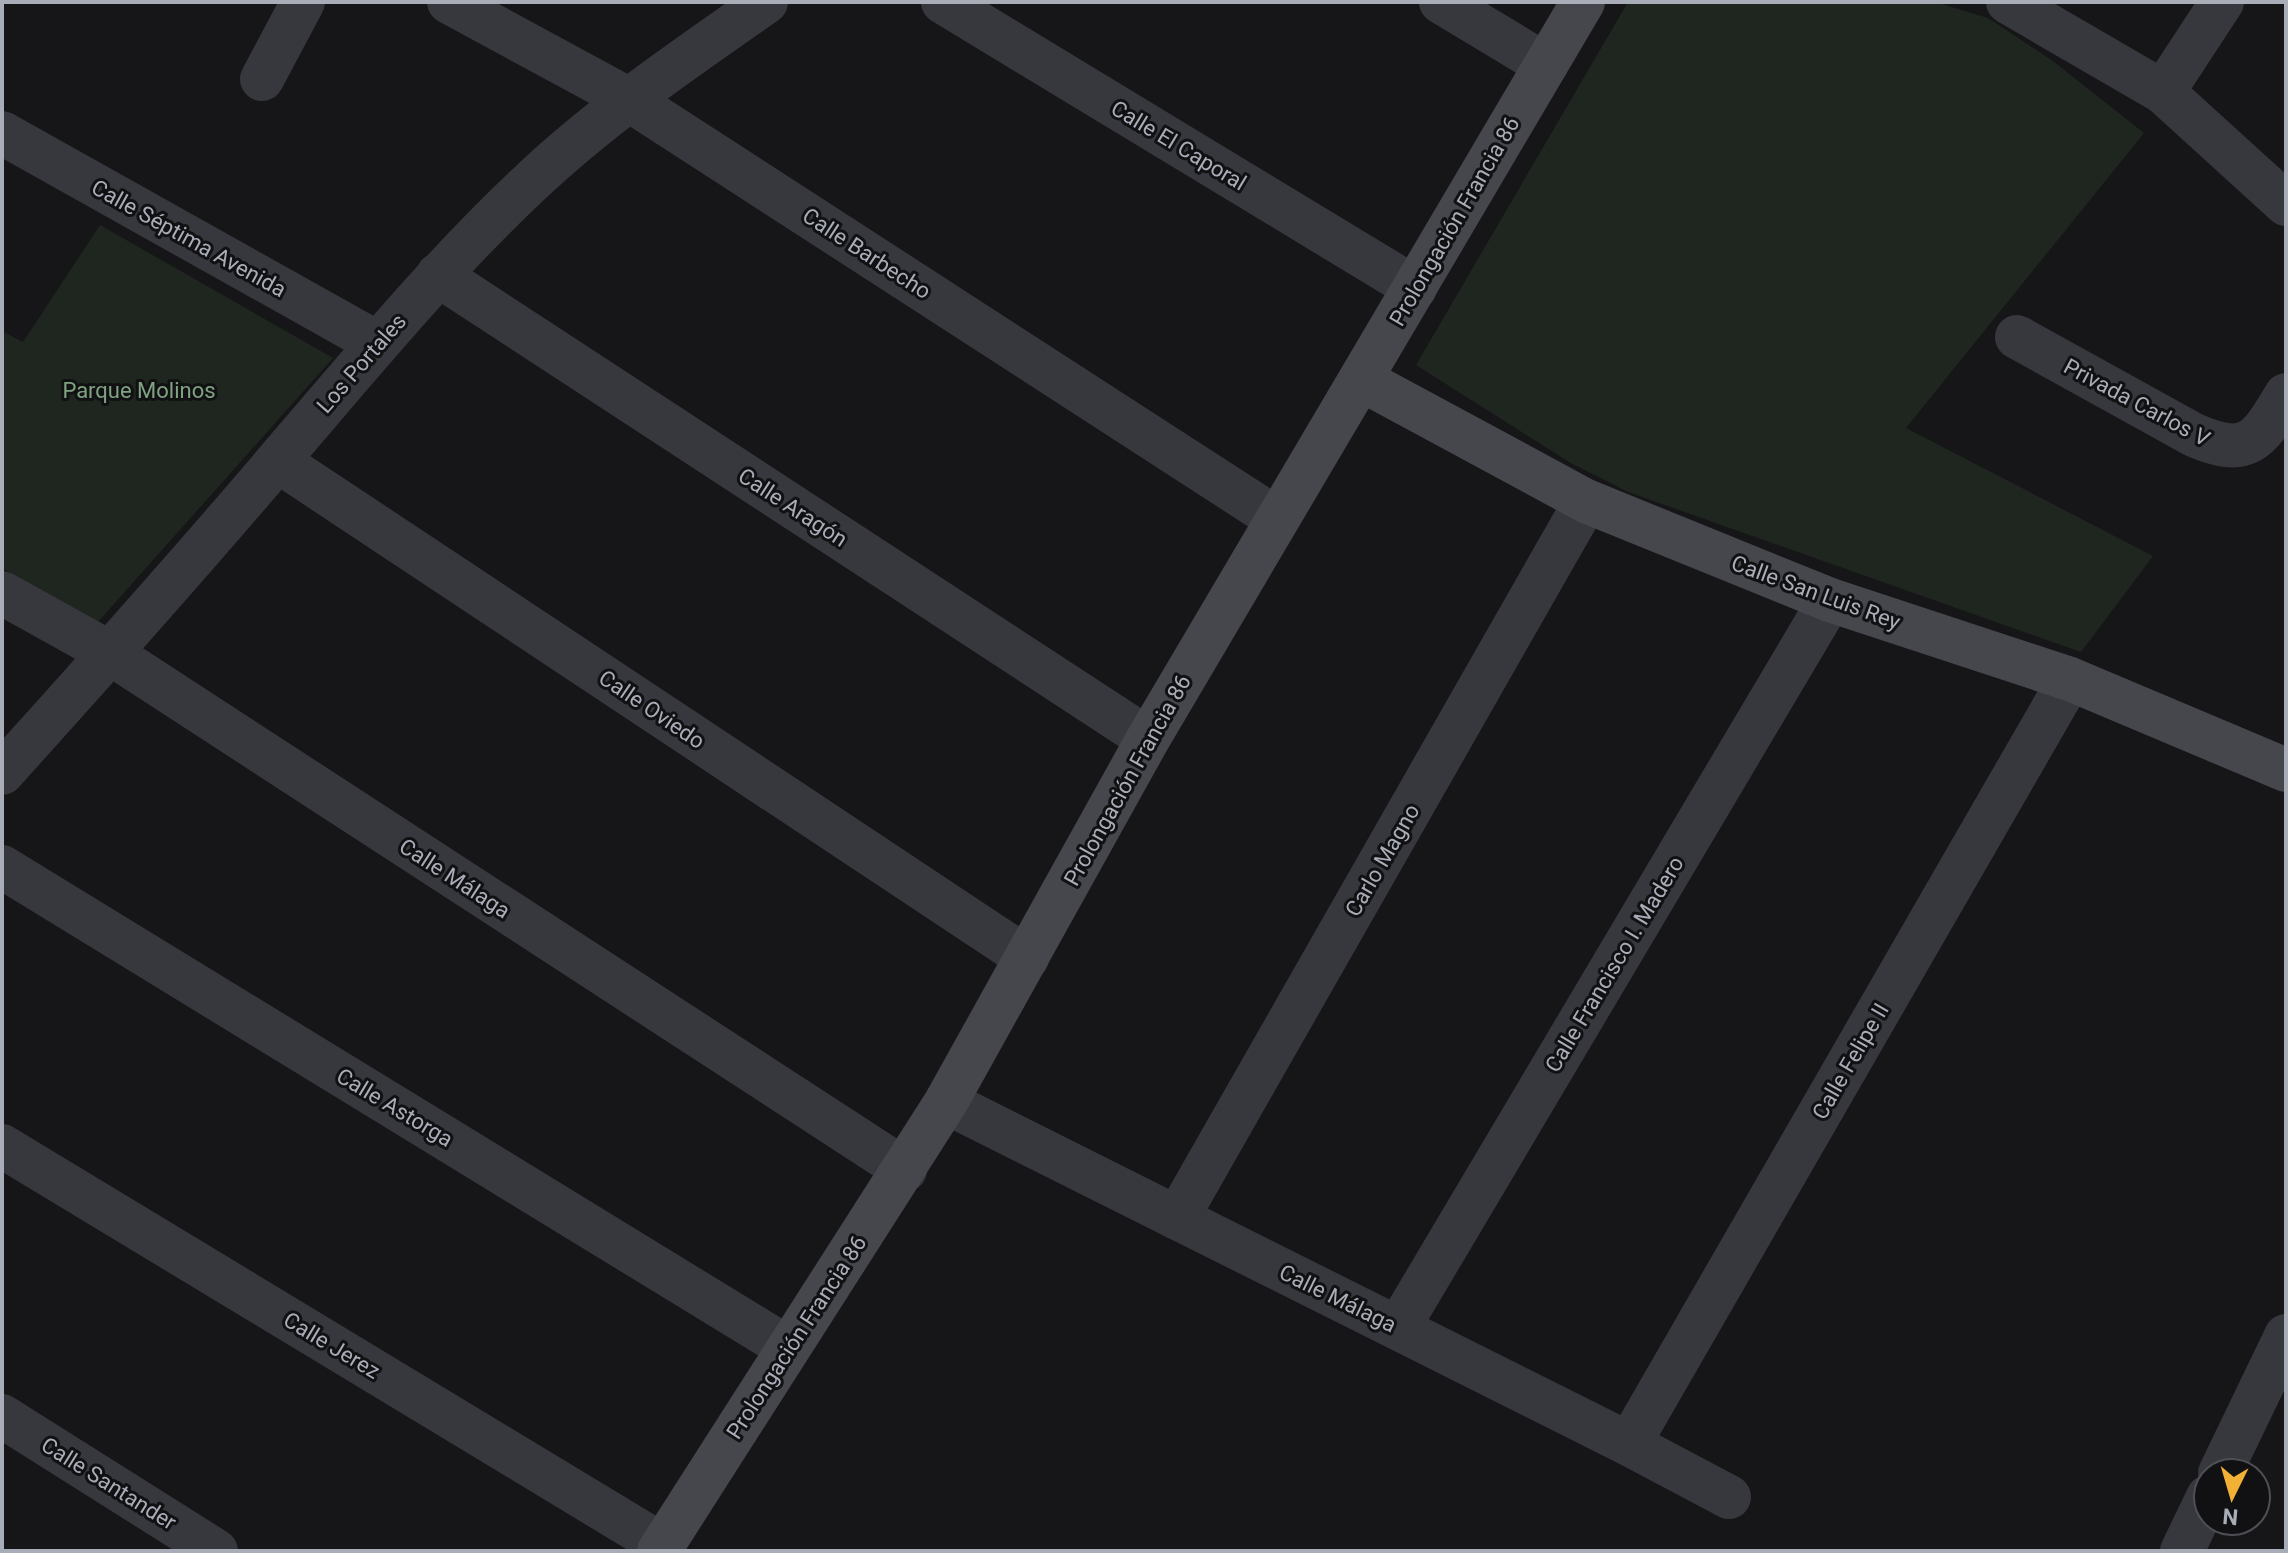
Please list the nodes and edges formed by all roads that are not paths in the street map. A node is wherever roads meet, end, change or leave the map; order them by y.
1 (303, 2) edge
2 (449, 2) edge
3 (766, 2) edge
4 (943, 2) edge
5 (1441, 2) edge
6 (1583, 2) edge
7 (2008, 2) edge
8 (2222, 2) edge
9 (1546, 65) junction
10 (262, 79) dead end
11 (2163, 92) junction
12 (628, 99) junction
13 (2, 133) edge
14 (2286, 204) edge
15 (438, 275) junction
16 (1415, 288) junction
17 (2017, 337) dead end
18 (377, 343) junction
19 (1362, 380) junction
20 (2286, 395) edge
21 (278, 461) junction
22 (1586, 501) junction
23 (1277, 519) junction
24 (2, 593) edge
25 (1830, 600) junction
26 (110, 653) junction
27 (2070, 679) junction
28 (1148, 739) junction
29 (2286, 770) edge
30 (2, 773) edge
31 (2, 867) edge
32 (1027, 958) junction
33 (946, 1102) junction
34 (2, 1146) edge
35 (905, 1170) junction
36 (1177, 1218) junction
37 (1398, 1328) junction
38 (2286, 1336) edge
39 (788, 1348) junction
40 (2, 1416) edge
41 (1629, 1444) junction
42 (2228, 1457) edge
43 (1729, 1497) dead end
44 (2192, 1530) edge
45 (661, 1548) edge
46 (216, 1551) edge
47 (2182, 1551) edge

1 - 10 street
2 - 12 street, Calle Barbecho
3 - 12 street, Los Portales
4 - 16 street, Calle El Caporal
5 - 9 street
6 - 9 street, Prolongación Francia 86
7 - 11 street
8 - 11 street
9 - 16 street, Prolongación Francia 86
11 - 14 street
12 - 15 street, Los Portales
12 - 23 street, Calle Barbecho
13 - 18 street, Calle Séptima Avenida
15 - 18 street, Los Portales
15 - 28 street, Calle Aragón
16 - 19 street, Prolongación Francia 86
17 - 20 street, Privada Carlos V
18 - 21 street, Los Portales
19 - 22 street, Calle San Luis Rey
19 - 23 street, Prolongación Francia 86
21 - 26 street, Los Portales
21 - 32 street, Calle Oviedo
22 - 25 street, Calle San Luis Rey
22 - 36 street, Carlo Magno
23 - 28 street, Prolongación Francia 86
24 - 26 street, Calle Málaga
25 - 27 street, Calle San Luis Rey
25 - 37 street, Calle Francisco I. Madero
26 - 30 street, Los Portales
26 - 35 street, Calle Málaga
27 - 29 street, Calle San Luis Rey
27 - 41 street, Calle Felipe II
28 - 32 street, Prolongación Francia 86
31 - 39 street, Calle Astorga
32 - 33 street, Prolongación Francia 86
33 - 35 street, Prolongación Francia 86
33 - 36 street, Calle Málaga
34 - 45 street, Calle Jerez
35 - 39 street, Prolongación Francia 86
36 - 37 street, Calle Málaga
37 - 41 street, Calle Málaga
38 - 42 street
39 - 45 street, Prolongación Francia 86
40 - 46 street, Calle Santander
41 - 43 street, Calle Málaga
44 - 47 street

